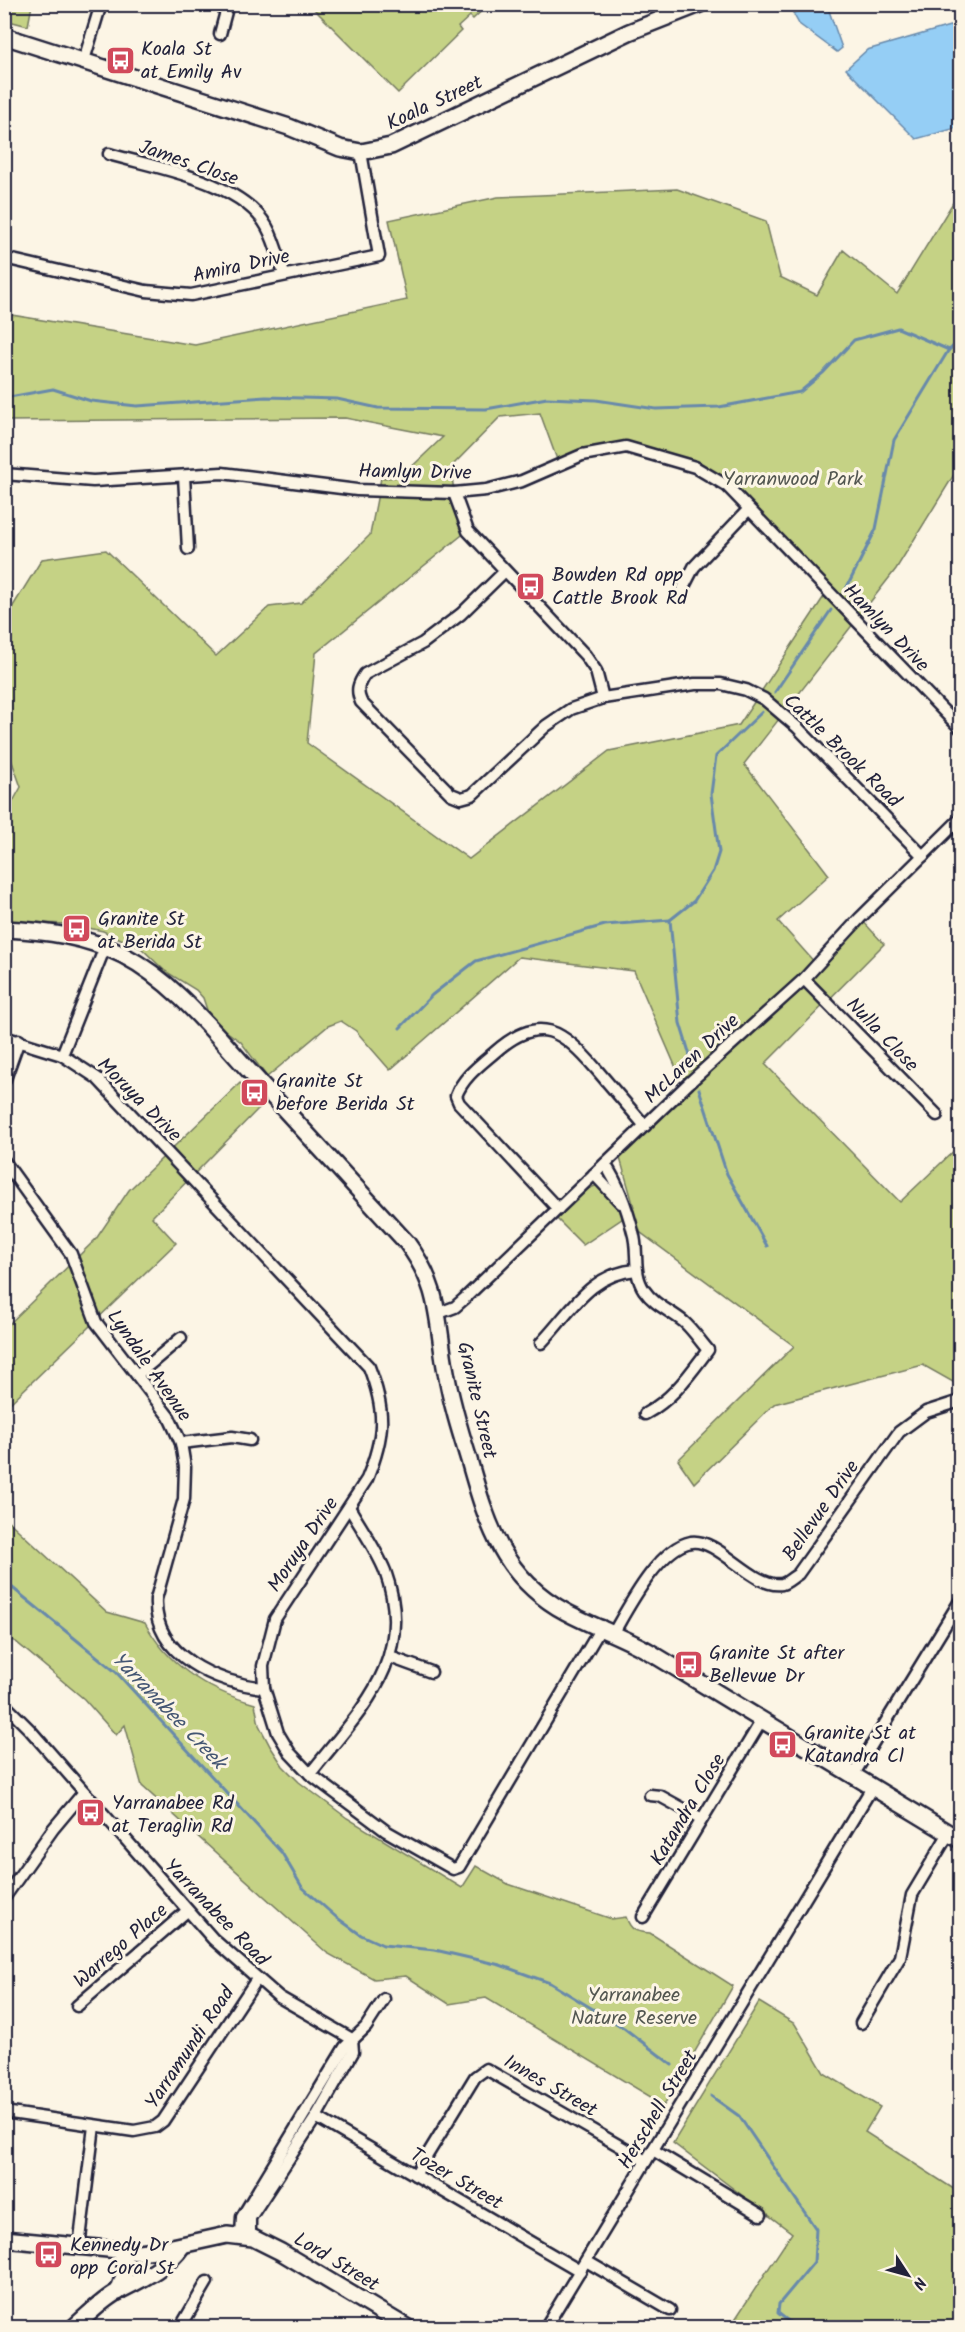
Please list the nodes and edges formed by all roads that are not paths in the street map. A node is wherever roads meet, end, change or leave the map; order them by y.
1 (101, 4) edge
2 (228, 4) edge
3 (700, 4) edge
4 (220, 34) dead end
5 (4, 36) edge
6 (84, 60) junction
7 (361, 152) junction
8 (109, 154) dead end
9 (4, 258) edge
10 (284, 274) junction
11 (4, 474) edge
12 (184, 476) junction
13 (454, 493) junction
14 (748, 510) junction
15 (189, 549) dead end
16 (504, 572) junction
17 (682, 590) dead end
18 (603, 698) junction
19 (960, 728) edge
20 (960, 819) edge
21 (923, 856) junction
22 (4, 929) edge
23 (105, 947) junction
24 (804, 979) junction
25 (4, 1037) edge
26 (19, 1040) junction
27 (62, 1055) junction
28 (4, 1082) edge
29 (937, 1114) dead end
30 (645, 1126) junction
31 (4, 1161) edge
32 (605, 1164) junction
33 (594, 1174) junction
34 (623, 1206) junction
35 (558, 1209) junction
36 (636, 1270) junction
37 (439, 1313) junction
38 (181, 1338) dead end
39 (541, 1342) dead end
40 (137, 1375) junction
41 (960, 1401) edge
42 (645, 1414) dead end
43 (250, 1440) dead end
44 (181, 1443) junction
45 (349, 1507) junction
46 (960, 1601) edge
47 (614, 1633) junction
48 (390, 1657) junction
49 (431, 1672) dead end
50 (264, 1688) junction
51 (4, 1704) edge
52 (762, 1720) junction
53 (310, 1774) junction
54 (854, 1774) junction
55 (873, 1786) junction
56 (84, 1792) junction
57 (650, 1795) dead end
58 (702, 1820) junction
59 (955, 1836) edge
60 (4, 1898) edge
61 (187, 1911) junction
62 (643, 1917) dead end
63 (257, 1979) junction
64 (384, 1999) dead end
65 (77, 2006) dead end
66 (861, 2023) dead end
67 (352, 2039) junction
68 (4, 2112) edge
69 (316, 2117) junction
70 (94, 2126) junction
71 (653, 2150) junction
72 (646, 2161) junction
73 (415, 2175) junction
74 (761, 2215) dead end
75 (245, 2237) junction
76 (4, 2239) edge
77 (182, 2246) junction
78 (79, 2247) junction
79 (122, 2251) junction
80 (139, 2252) junction
81 (586, 2261) junction
82 (580, 2271) junction
83 (139, 2282) junction
84 (207, 2282) dead end
85 (118, 2292) junction
86 (670, 2310) dead end
87 (73, 2328) edge
88 (180, 2328) edge
89 (408, 2328) edge
90 (545, 2328) edge

1 - 6 street
2 - 4 street
3 - 7 street, Koala Street
5 - 6 street, Koala Street
6 - 7 street, Koala Street
7 - 10 street, Amira Drive
8 - 10 street, James Close
9 - 10 street, Amira Drive
11 - 12 street, Hamlyn Drive
12 - 13 street, Hamlyn Drive
12 - 15 street
13 - 14 street, Hamlyn Drive
13 - 16 street
14 - 17 street
14 - 19 street, Hamlyn Drive
16 - 18 street
16 - 18 street, Cattle Brook Road
18 - 21 street, Cattle Brook Road
20 - 21 street, McLaren Drive
21 - 24 street, McLaren Drive
22 - 23 street, Granite Street
23 - 27 street
23 - 37 street, Granite Street
24 - 29 street, Nulla Close
24 - 30 street, McLaren Drive
25 - 26 street, Moruya Drive
26 - 27 street, Moruya Drive
26 - 28 street
27 - 45 street, Moruya Drive
30 - 32 street, McLaren Drive
30 - 35 street
31 - 40 street, Lyndale Avenue
32 - 33 street, McLaren Drive
32 - 34 street
33 - 34 street
33 - 35 street, McLaren Drive
34 - 36 street
35 - 37 street, McLaren Drive
36 - 39 street
36 - 42 street
37 - 47 street, Granite Street
38 - 40 street
40 - 44 street, Lyndale Avenue
41 - 47 street, Bellevue Drive
43 - 44 street
44 - 50 street, Lyndale Avenue
45 - 48 street
45 - 50 street, Moruya Drive
46 - 54 street
47 - 52 street, Granite Street
47 - 53 street, Moruya Drive
48 - 49 street
48 - 53 street
50 - 53 street, Moruya Drive
51 - 56 street, Yarranabee Road
52 - 54 street, Granite Street
52 - 58 street, Katandra Close
54 - 55 street, Granite Street
55 - 59 street, Granite Street
55 - 71 street, Herschell Street
56 - 60 street
56 - 61 street, Yarranabee Road
57 - 58 street
58 - 62 street, Katandra Close
59 - 66 street
61 - 63 street, Yarranabee Road
61 - 65 street, Warrego Place
63 - 67 street, Yarranabee Road
63 - 70 street, Yarramundi Road
64 - 67 street
67 - 69 street
67 - 75 street
68 - 70 street, Yarramundi Road
69 - 73 street, Tozer Street
69 - 75 street
70 - 78 street
71 - 72 street, Herschell Street
71 - 74 street
72 - 73 street, Innes Street
72 - 81 street, Herschell Street
73 - 82 street, Tozer Street
75 - 77 street
75 - 89 street, Lord Street
76 - 78 street
77 - 80 street
77 - 83 street
78 - 79 street
79 - 80 street
79 - 85 street
80 - 83 street
81 - 82 street, Herschell Street
81 - 86 street
82 - 90 street, Herschell Street
83 - 85 street
84 - 88 street
85 - 87 street

